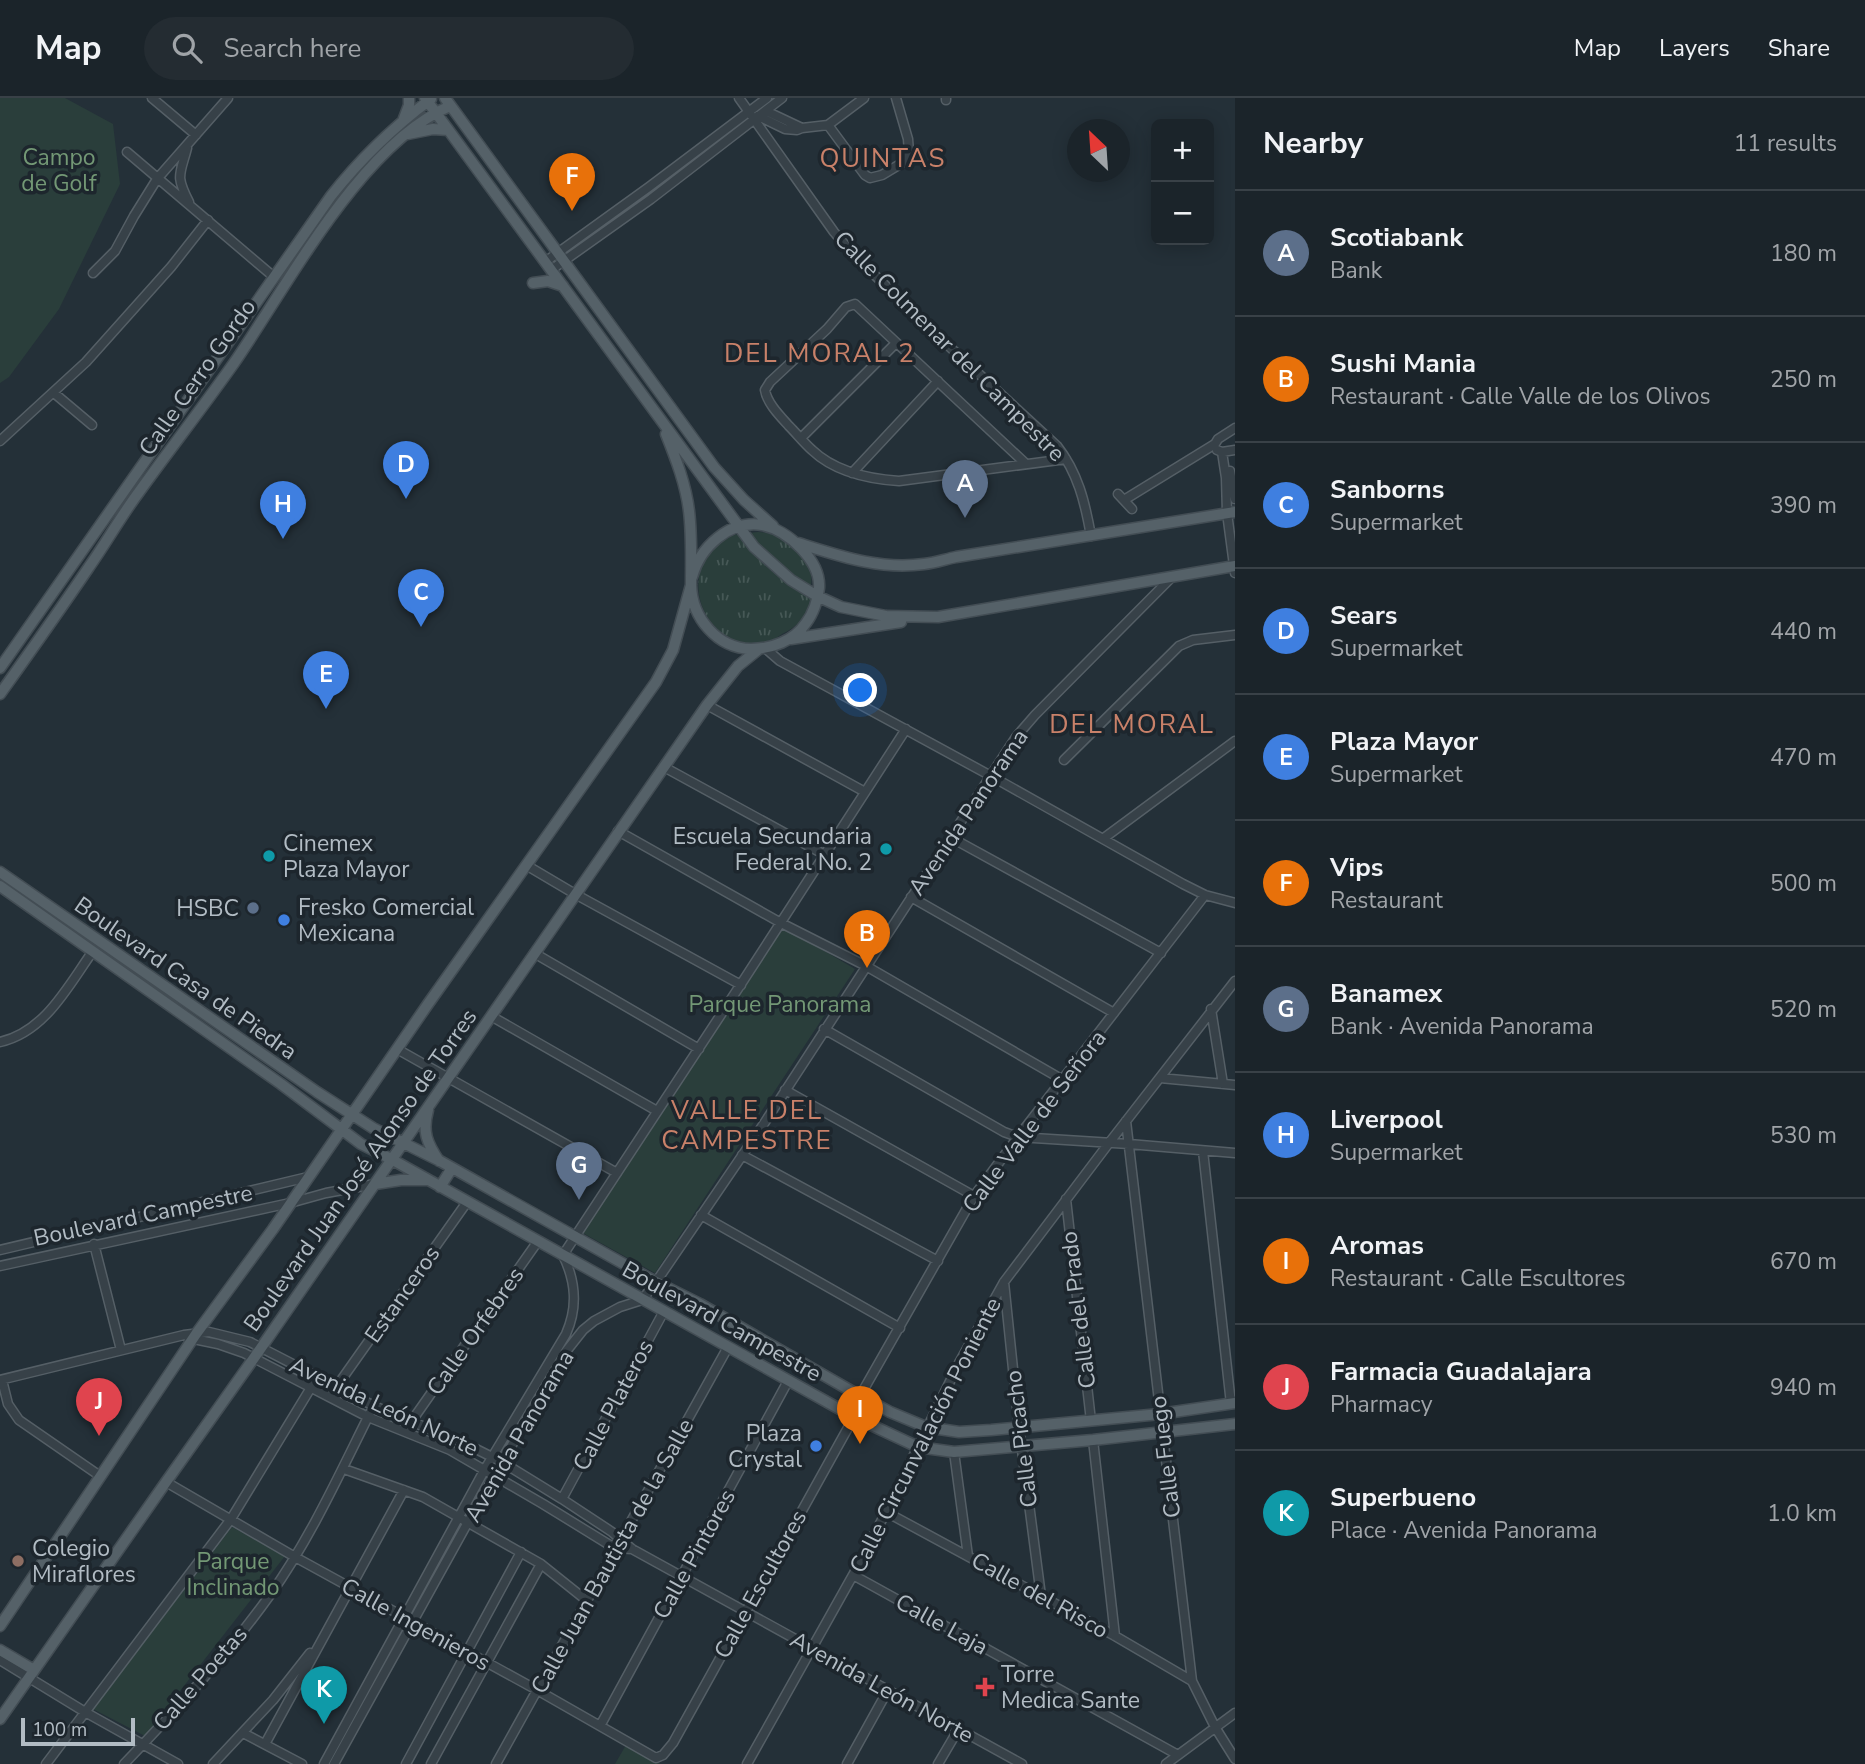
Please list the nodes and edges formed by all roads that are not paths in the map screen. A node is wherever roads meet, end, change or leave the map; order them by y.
1 (152, 98) edge
2 (228, 98) edge
3 (409, 98) edge
4 (739, 98) edge
5 (766, 98) edge
6 (782, 98) edge
7 (864, 98) edge
8 (896, 98) edge
9 (428, 99) edge
10 (448, 102) edge
11 (435, 112) junction
12 (757, 115) junction
13 (403, 121) junction
14 (828, 125) junction
15 (449, 130) junction
16 (196, 135) junction
17 (404, 135) junction
18 (188, 144) junction
19 (127, 152) dead end
20 (157, 179) junction
21 (190, 204) junction
22 (208, 220) junction
23 (561, 257) junction
24 (548, 266) junction
25 (93, 273) dead end
26 (274, 277) junction
27 (533, 283) dead end
28 (563, 286) junction
29 (896, 343) junction
30 (938, 381) junction
31 (54, 393) junction
32 (660, 419) junction
33 (92, 425) dead end
34 (1235, 428) edge
35 (801, 438) junction
36 (0, 441) edge
37 (1215, 444) junction
38 (1228, 451) edge
39 (1066, 459) junction
40 (1025, 463) junction
41 (852, 473) junction
42 (1235, 499) edge
43 (1132, 509) dead end
44 (1230, 515) edge
45 (738, 527) junction
46 (779, 531) junction
47 (1091, 536) junction
48 (795, 542) junction
49 (1235, 566) edge
50 (1235, 573) edge
51 (1172, 576) junction
52 (692, 581) junction
53 (817, 596) junction
54 (937, 617) junction
55 (1235, 635) edge
56 (787, 639) junction
57 (762, 648) junction
58 (0, 668) edge
59 (0, 694) edge
60 (707, 705) junction
61 (906, 729) junction
62 (1235, 741) edge
63 (1065, 760) dead end
64 (664, 767) junction
65 (991, 776) junction
66 (865, 792) junction
67 (618, 831) junction
68 (950, 836) junction
69 (1104, 838) junction
70 (824, 855) junction
71 (526, 865) junction
72 (0, 872) edge
73 (0, 886) edge
74 (575, 894) junction
75 (1205, 895) junction
76 (911, 897) junction
77 (1235, 903) edge
78 (781, 923) junction
79 (93, 951) junction
80 (534, 953) junction
81 (1161, 953) junction
82 (866, 966) junction
83 (1235, 981) edge
84 (741, 985) junction
85 (187, 1002) junction
86 (1211, 1009) junction
87 (179, 1011) junction
88 (1114, 1013) junction
89 (491, 1016) junction
90 (824, 1029) junction
91 (0, 1042) edge
92 (397, 1049) junction
93 (699, 1049) junction
94 (447, 1078) junction
95 (1160, 1078) junction
96 (1063, 1080) junction
97 (1223, 1084) junction
98 (1235, 1085) edge
99 (785, 1090) junction
100 (430, 1102) junction
101 (657, 1111) junction
102 (352, 1114) junction
103 (1126, 1121) junction
104 (341, 1129) junction
105 (1018, 1137) junction
106 (1109, 1143) junction
107 (402, 1144) junction
108 (1129, 1144) junction
109 (1203, 1151) junction
110 (1235, 1153) edge
111 (742, 1155) junction
112 (391, 1159) junction
113 (440, 1161) junction
114 (452, 1168) junction
115 (617, 1172) junction
116 (308, 1177) junction
117 (429, 1181) junction
118 (375, 1184) junction
119 (440, 1187) junction
120 (974, 1196) junction
121 (1066, 1199) junction
122 (467, 1202) junction
123 (290, 1203) junction
124 (701, 1215) junction
125 (576, 1237) junction
126 (538, 1241) junction
127 (94, 1244) junction
128 (0, 1250) edge
129 (563, 1255) junction
130 (938, 1261) junction
131 (0, 1266) edge
132 (656, 1282) junction
133 (1004, 1282) junction
134 (642, 1300) junction
135 (664, 1311) junction
136 (900, 1328) junction
137 (191, 1336) junction
138 (250, 1342) junction
139 (262, 1347) junction
140 (728, 1347) junction
141 (121, 1350) junction
142 (244, 1353) junction
143 (254, 1358) junction
144 (318, 1376) junction
145 (1, 1380) edge
146 (788, 1381) junction
147 (337, 1386) junction
148 (311, 1388) junction
149 (860, 1396) junction
150 (1233, 1404) edge
151 (374, 1406) junction
152 (1160, 1414) junction
153 (854, 1416) junction
154 (368, 1418) junction
155 (1091, 1421) junction
156 (411, 1422) junction
157 (1235, 1426) edge
158 (926, 1427) junction
159 (1018, 1427) junction
160 (1162, 1433) junction
161 (1093, 1440) junction
162 (918, 1447) junction
163 (1022, 1447) junction
164 (954, 1452) junction
165 (493, 1458) junction
166 (502, 1462) junction
167 (344, 1469) junction
168 (485, 1469) junction
169 (495, 1475) junction
170 (100, 1476) junction
171 (166, 1482) junction
172 (404, 1490) junction
173 (562, 1499) junction
174 (886, 1512) junction
175 (231, 1519) junction
176 (464, 1520) junction
177 (622, 1539) junction
178 (617, 1548) junction
179 (632, 1549) junction
180 (521, 1552) junction
181 (968, 1556) junction
182 (295, 1557) junction
183 (541, 1564) junction
184 (853, 1575) junction
185 (681, 1577) junction
186 (352, 1588) junction
187 (1041, 1596) junction
188 (586, 1600) junction
189 (745, 1611) junction
190 (405, 1618) junction
191 (413, 1623) junction
192 (0, 1626) edge
193 (1115, 1636) junction
194 (323, 1637) junction
195 (811, 1647) junction
196 (0, 1650) edge
197 (467, 1651) junction
198 (0, 1660) edge
199 (486, 1662) junction
200 (32, 1674) junction
201 (1192, 1681) junction
202 (537, 1690) junction
203 (888, 1690) junction
204 (85, 1712) junction
205 (1235, 1713) edge
206 (0, 1719) edge
207 (600, 1726) junction
208 (1215, 1727) junction
209 (958, 1730) junction
210 (243, 1733) junction
211 (144, 1744) junction
212 (265, 1744) junction
213 (667, 1751) joint
214 (1178, 1755) junction
215 (1235, 1759) edge
216 (46, 1764) edge
217 (124, 1764) edge
218 (178, 1764) edge
219 (212, 1764) edge
220 (302, 1764) edge
221 (324, 1764) edge
222 (334, 1764) edge
223 (406, 1764) edge
224 (431, 1764) edge
225 (496, 1764) edge
226 (747, 1764) edge
227 (847, 1764) edge
228 (938, 1764) edge
229 (1023, 1764) edge
230 (1166, 1764) edge

1 - 16 street
2 - 16 street
3 - 13 main road
4 - 12 street, Calle Colmenar del Campestre
5 - 12 street
6 - 12 street
7 - 14 street
8 - 14 street
9 - 11 main road
9 - 13 main road, Calle Cerro Gordo
10 - 11 main road, Calle Cerro Gordo
10 - 23 main road
11 - 15 main road
11 - 17 main road, Calle Cerro Gordo
12 - 14 street
12 - 23 street
12 - 39 street, Calle Colmenar del Campestre
13 - 26 main road, Calle Cerro Gordo
15 - 17 main road
15 - 24 main road
16 - 18 street
17 - 59 main road, Calle Cerro Gordo
18 - 20 street
18 - 21 street
19 - 20 street
20 - 21 street
20 - 25 street
21 - 22 street
22 - 26 street
22 - 31 street
23 - 24 street
23 - 46 main road
24 - 28 main road
26 - 58 main road, Calle Cerro Gordo
27 - 28 main road
28 - 32 main road
29 - 30 street
29 - 35 street
29 - 35 street
30 - 40 street
30 - 41 street
31 - 33 street
31 - 36 street
32 - 45 main road
32 - 52 main road
34 - 37 street
35 - 41 street
37 - 38 street
37 - 43 street
38 - 42 street
38 - 44 street
39 - 40 street
39 - 47 street, Calle Colmenar del Campestre
40 - 41 street
44 - 47 main road
44 - 49 street
45 - 46 main road
45 - 52 main road
45 - 53 main road
46 - 48 main road
47 - 48 main road
48 - 53 main road
49 - 50 street
49 - 51 main road
51 - 54 main road
51 - 65 street, Avenida Panorama
52 - 57 main road
52 - 71 main road, Boulevard Juan José Alonso de Torres
53 - 54 main road
53 - 56 main road
54 - 56 main road
55 - 63 street
56 - 57 main road
57 - 60 main road, Boulevard Juan José Alonso de Torres
57 - 61 street
60 - 64 main road, Boulevard Juan José Alonso de Torres
60 - 66 street
61 - 65 street
61 - 66 street
62 - 69 street
64 - 67 main road, Boulevard Juan José Alonso de Torres
64 - 70 street
65 - 68 street, Avenida Panorama
65 - 69 street
66 - 70 street
67 - 74 main road, Boulevard Juan José Alonso de Torres
67 - 78 street
68 - 76 street, Avenida Panorama
68 - 81 street
69 - 75 street
70 - 78 street
71 - 74 street
71 - 92 main road, Boulevard Juan José Alonso de Torres
72 - 85 main road, Boulevard Casa de Piedra
73 - 79 main road, Boulevard Casa de Piedra
74 - 80 main road, Boulevard Juan José Alonso de Torres
74 - 84 street
75 - 77 street
75 - 81 street, Calle Valle de Señora
76 - 82 street, Avenida Panorama
76 - 88 street
78 - 82 street
78 - 84 street
79 - 87 main road, Boulevard Casa de Piedra
79 - 91 street
80 - 89 main road, Boulevard Juan José Alonso de Torres
80 - 93 street
81 - 88 street, Calle Valle de Señora
82 - 90 street, Avenida Panorama
82 - 96 street
83 - 86 street, Calle Circunvalación Poniente
84 - 93 street
85 - 87 main road
85 - 102 main road, Boulevard Casa de Piedra
86 - 95 street, Calle Circunvalación Poniente
86 - 97 street
87 - 104 main road, Boulevard Casa de Piedra
88 - 96 street, Calle Valle de Señora
89 - 94 main road, Boulevard Juan José Alonso de Torres
89 - 101 street
90 - 99 street, Avenida Panorama
90 - 105 street
92 - 94 street
92 - 102 main road, Boulevard Juan José Alonso de Torres
93 - 101 street
94 - 100 main road, Boulevard Juan José Alonso de Torres
94 - 115 street
95 - 97 street
95 - 103 street, Calle Circunvalación Poniente
96 - 105 street, Calle Valle de Señora
97 - 98 street
99 - 111 street, Avenida Panorama
99 - 120 street
100 - 107 main road, Boulevard Juan José Alonso de Torres
100 - 113 main road
101 - 115 street
102 - 104 main road, Boulevard Juan José Alonso de Torres
102 - 107 main road, Boulevard Campestre
103 - 106 street, Calle Circunvalación Poniente
103 - 108 street
104 - 112 main road, Boulevard Campestre
104 - 116 main road, Boulevard Juan José Alonso de Torres
105 - 106 street
105 - 120 street, Calle Valle de Señora
106 - 108 street
106 - 121 street, Calle Circunvalación Poniente
107 - 112 main road, Boulevard Juan José Alonso de Torres
107 - 113 main road, Boulevard Campestre
108 - 109 street
108 - 152 street, Calle Fuego
109 - 110 street
109 - 150 street
111 - 124 street, Avenida Panorama
111 - 130 street
112 - 117 main road, Boulevard Campestre
112 - 118 main road, Boulevard Juan José Alonso de Torres
113 - 114 main road, Boulevard Campestre
114 - 119 main road
114 - 125 main road, Boulevard Campestre
115 - 125 street
116 - 123 main road, Boulevard Juan José Alonso de Torres
116 - 128 street, Boulevard Campestre
117 - 118 main road
117 - 119 main road, Boulevard Campestre
118 - 123 street, Boulevard Campestre
118 - 139 main road, Boulevard Juan José Alonso de Torres
119 - 122 main road, Boulevard Campestre
120 - 130 street, Calle Valle de Señora
121 - 133 street, Calle Circunvalación Poniente
121 - 155 street, Calle del Prado
122 - 126 main road, Boulevard Campestre
122 - 147 street, Estanceros
123 - 127 street, Boulevard Campestre
123 - 137 main road, Boulevard Juan José Alonso de Torres
124 - 132 street, Avenida Panorama
124 - 136 street
125 - 129 street
125 - 132 main road, Boulevard Campestre
126 - 129 main road, Boulevard Campestre
126 - 156 street, Calle Orfebres
127 - 131 street, Boulevard Campestre
127 - 141 street
129 - 134 main road, Boulevard Campestre
129 - 165 street, Avenida Panorama
130 - 136 street, Calle Valle de Señora
132 - 134 street, Avenida Panorama
132 - 149 main road, Boulevard Campestre
133 - 158 street, Calle Circunvalación Poniente
133 - 159 street, Calle Picacho
134 - 135 main road, Boulevard Campestre
134 - 166 street, Avenida Panorama
135 - 140 main road, Boulevard Campestre
135 - 173 street, Calle Plateros
136 - 149 street, Calle Valle de Señora
137 - 138 street, Avenida León Norte
137 - 141 street
137 - 142 street, Avenida León Norte
137 - 170 main road, Boulevard Juan José Alonso de Torres
138 - 139 street, Avenida León Norte
138 - 142 street
139 - 143 main road, Boulevard Juan José Alonso de Torres
139 - 144 street, Avenida León Norte
140 - 146 main road, Boulevard Campestre
140 - 177 street, Calle Juan Bautista de la Salle
141 - 145 street
142 - 143 street, Avenida León Norte
143 - 148 street, Avenida León Norte
143 - 171 main road, Boulevard Juan José Alonso de Torres
144 - 147 street, Avenida León Norte
144 - 148 street
145 - 170 street
146 - 153 main road, Boulevard Campestre
146 - 185 street, Calle Pintores
147 - 151 street, Avenida León Norte
148 - 154 street, Avenida León Norte
148 - 175 street
149 - 158 main road, Boulevard Campestre
150 - 152 main road, Boulevard Campestre
151 - 154 street, Calle Poetas
151 - 156 street, Avenida León Norte
152 - 155 main road, Boulevard Campestre
152 - 160 street, Calle Fuego
153 - 162 main road, Boulevard Campestre
153 - 189 street, Calle Escultores
154 - 167 street, Calle Poetas
154 - 168 street, Avenida León Norte
155 - 159 main road, Boulevard Campestre
156 - 165 street, Avenida León Norte
157 - 160 main road, Boulevard Campestre
158 - 159 main road, Boulevard Campestre
158 - 162 street, Calle Circunvalación Poniente
159 - 163 street, Calle Picacho
160 - 161 main road, Boulevard Campestre
160 - 201 street, Calle Fuego
161 - 163 main road, Boulevard Campestre
161 - 193 street
162 - 164 main road, Boulevard Campestre
162 - 174 street, Calle Circunvalación Poniente
163 - 164 main road, Boulevard Campestre
163 - 187 street, Calle Picacho
164 - 181 street
165 - 166 street, Avenida León Norte
165 - 168 street, Avenida Panorama
166 - 169 street, Avenida Panorama
166 - 173 street, Avenida León Norte
167 - 172 street
167 - 182 street, Calle Poetas
168 - 169 street, Avenida León Norte
168 - 176 street, Avenida Panorama
169 - 176 street, Avenida Panorama
169 - 178 street, Avenida León Norte
170 - 192 main road, Boulevard Juan José Alonso de Torres
171 - 175 street, Calle Ingenieros
171 - 200 main road, Boulevard Juan José Alonso de Torres
172 - 176 street
172 - 186 street
173 - 177 street, Avenida León Norte
174 - 181 street, Calle del Risco
174 - 184 street, Calle Circunvalación Poniente
175 - 182 street, Calle Ingenieros
175 - 204 street
176 - 180 street
176 - 190 street, Avenida Panorama
176 - 191 street, Avenida Panorama
177 - 178 street, Calle Juan Bautista de la Salle
177 - 179 street, Avenida León Norte
178 - 179 street, Avenida León Norte
178 - 188 street, Calle Juan Bautista de la Salle
179 - 185 street, Avenida León Norte
180 - 183 street
180 - 197 street
181 - 187 street, Calle del Risco
182 - 186 street, Calle Ingenieros
182 - 211 street, Calle Poetas
183 - 188 street
183 - 199 street
184 - 195 street, Calle Circunvalación Poniente
184 - 214 street, Calle Laja
185 - 189 street, Avenida León Norte
185 - 207 street, Calle Pintores
186 - 190 street, Calle Ingenieros
186 - 194 street
187 - 193 street, Calle del Risco
188 - 202 street, Calle Juan Bautista de la Salle
189 - 195 street, Avenida León Norte
189 - 213 street, Calle Escultores
190 - 191 street, Calle Ingenieros
190 - 221 street, Avenida Panorama
191 - 197 street, Calle Ingenieros
191 - 222 street, Avenida Panorama
193 - 201 street, Calle del Risco
194 - 210 street
194 - 212 street
195 - 203 street, Avenida León Norte
195 - 226 street, Calle Circunvalación Poniente
196 - 200 main road
197 - 199 street, Calle Ingenieros
197 - 223 street
198 - 200 street
199 - 202 street, Calle Ingenieros
199 - 224 street
200 - 204 street
200 - 206 main road, Boulevard Juan José Alonso de Torres
201 - 208 street, Calle Fuego
202 - 207 street, Calle Ingenieros
202 - 225 street, Calle Juan Bautista de la Salle
203 - 209 street, Avenida León Norte
203 - 227 street
204 - 211 street
204 - 216 street
205 - 208 street
207 - 213 street, Calle Ingenieros
208 - 214 street
208 - 215 street, Calle Fuego
209 - 228 street
209 - 229 street, Avenida León Norte
210 - 212 street
210 - 219 street
211 - 217 street, Calle Poetas
211 - 218 street
212 - 220 street
214 - 230 street

